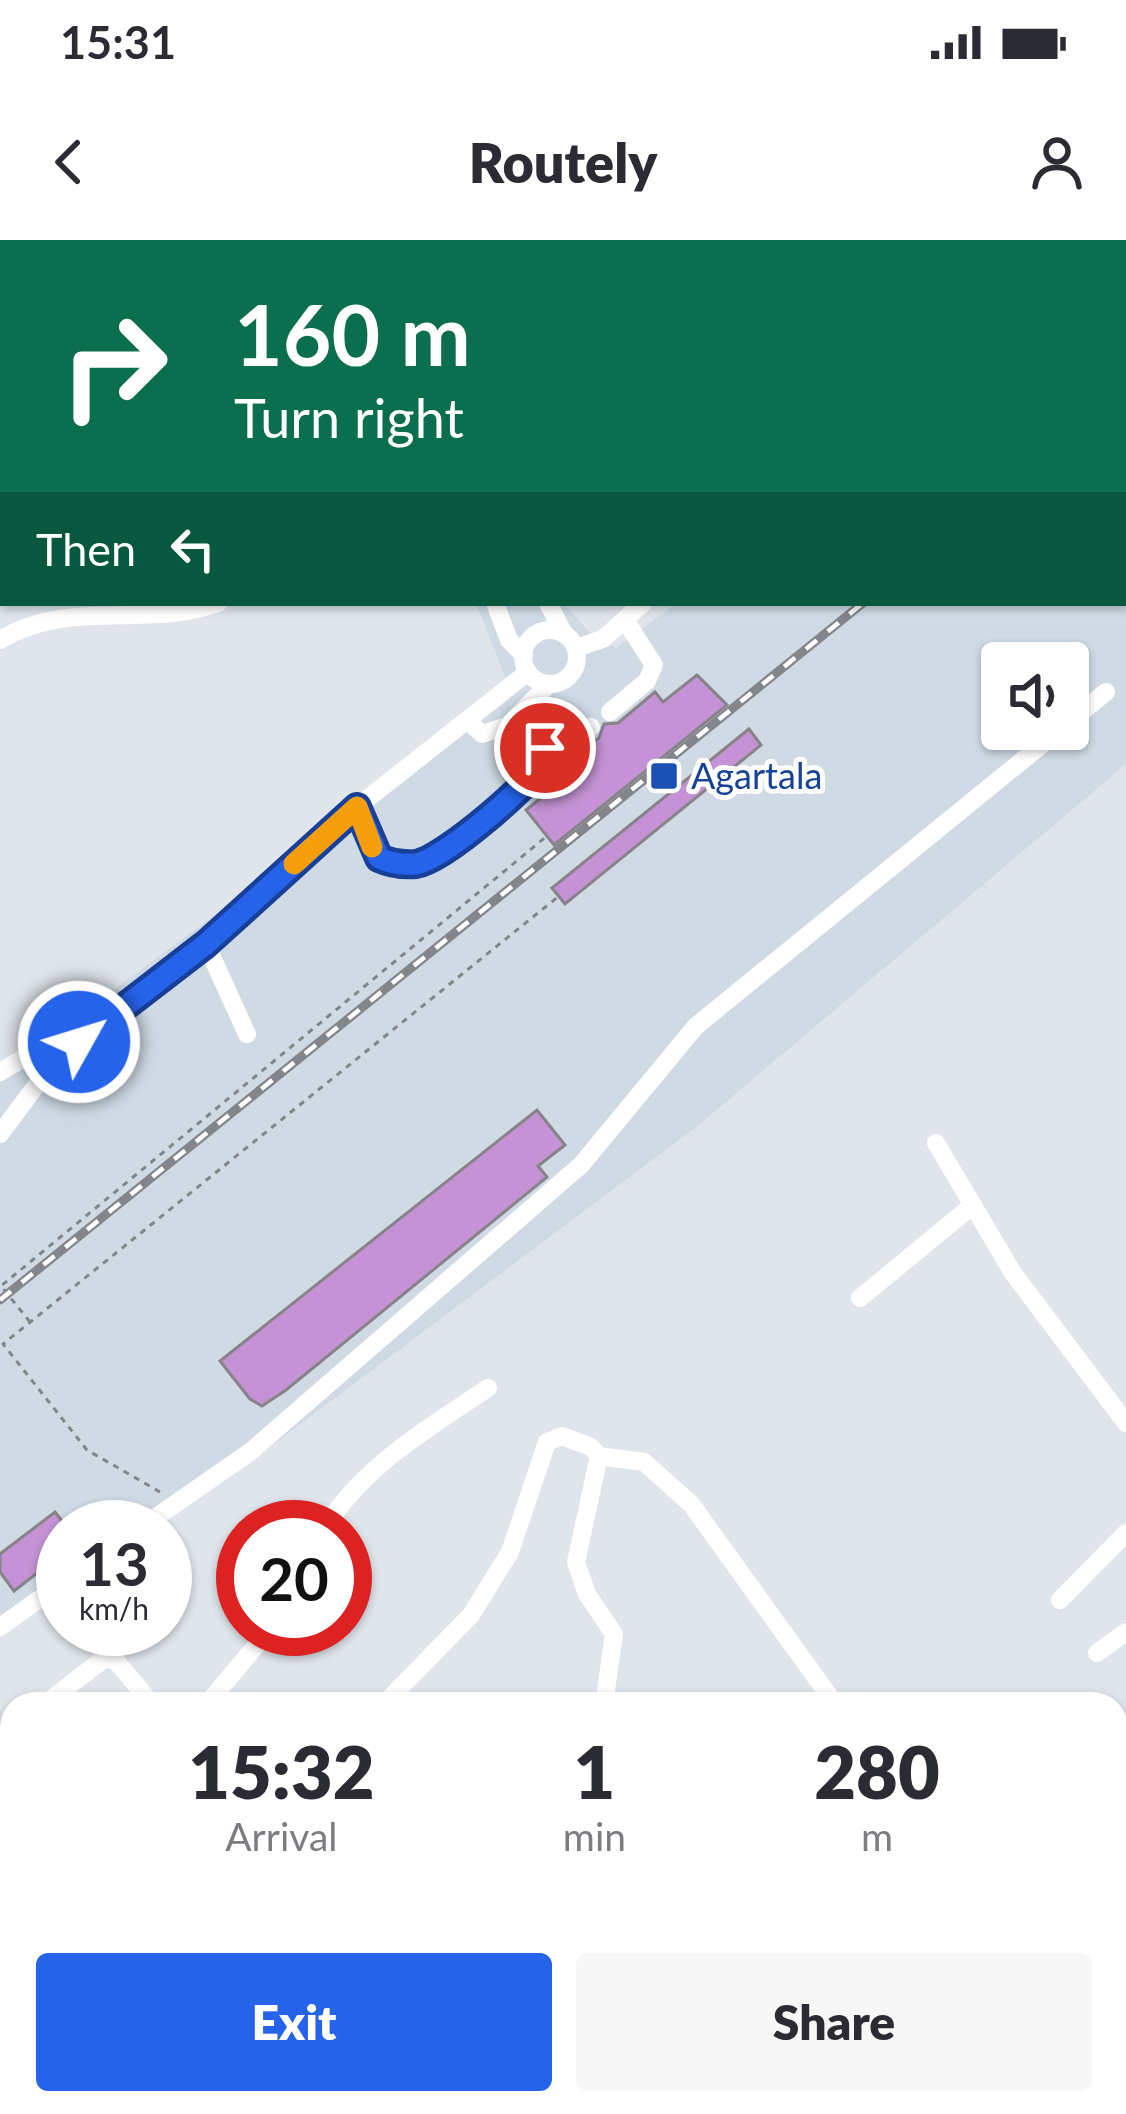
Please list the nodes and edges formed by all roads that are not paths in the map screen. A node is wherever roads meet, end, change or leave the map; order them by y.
1 (206, 606) edge
2 (496, 606) edge
3 (550, 606) edge
4 (640, 606) edge
5 (105, 609) edge
6 (625, 620) junction
7 (0, 640) edge
8 (570, 641) junction
9 (526, 663) junction
10 (549, 684) junction
11 (1106, 692) dead end
12 (1089, 706) edge
13 (610, 712) dead end
14 (519, 716) junction
15 (467, 720) junction
16 (591, 727) dead end
17 (1034, 750) edge
18 (551, 751) junction
19 (357, 807) junction
20 (206, 944) junction
21 (105, 1022) junction
22 (247, 1034) dead end
23 (0, 1072) edge
24 (0, 1134) edge
25 (936, 1143) dead end
26 (973, 1205) junction
27 (860, 1298) dead end
28 (488, 1388) dead end
29 (1126, 1423) edge
30 (599, 1456) junction
31 (180, 1500) edge
32 (343, 1500) edge
33 (1126, 1533) edge
34 (1060, 1600) dead end
35 (36, 1601) edge
36 (0, 1627) edge
37 (1126, 1632) edge
38 (1097, 1653) dead end
39 (247, 1656) edge
40 (61, 1692) edge
41 (142, 1692) edge
42 (217, 1692) edge
43 (396, 1692) edge
44 (606, 1692) edge
45 (826, 1692) edge

1 - 5 street
2 - 9 street
3 - 8 street
4 - 6 street
5 - 7 street
6 - 8 street
6 - 13 street
8 - 9 street
8 - 10 street
9 - 10 street
9 - 15 street
10 - 14 street
11 - 12 street
14 - 15 street
14 - 18 street
15 - 19 street
16 - 18 street
17 - 31 street
18 - 19 street
19 - 20 street
20 - 21 street
20 - 22 street
21 - 23 street
21 - 24 street
25 - 26 street
26 - 27 street
26 - 29 street
28 - 32 street
30 - 43 street
30 - 44 street
30 - 45 street
33 - 34 street
35 - 36 street
37 - 38 street
39 - 42 street
40 - 41 street

